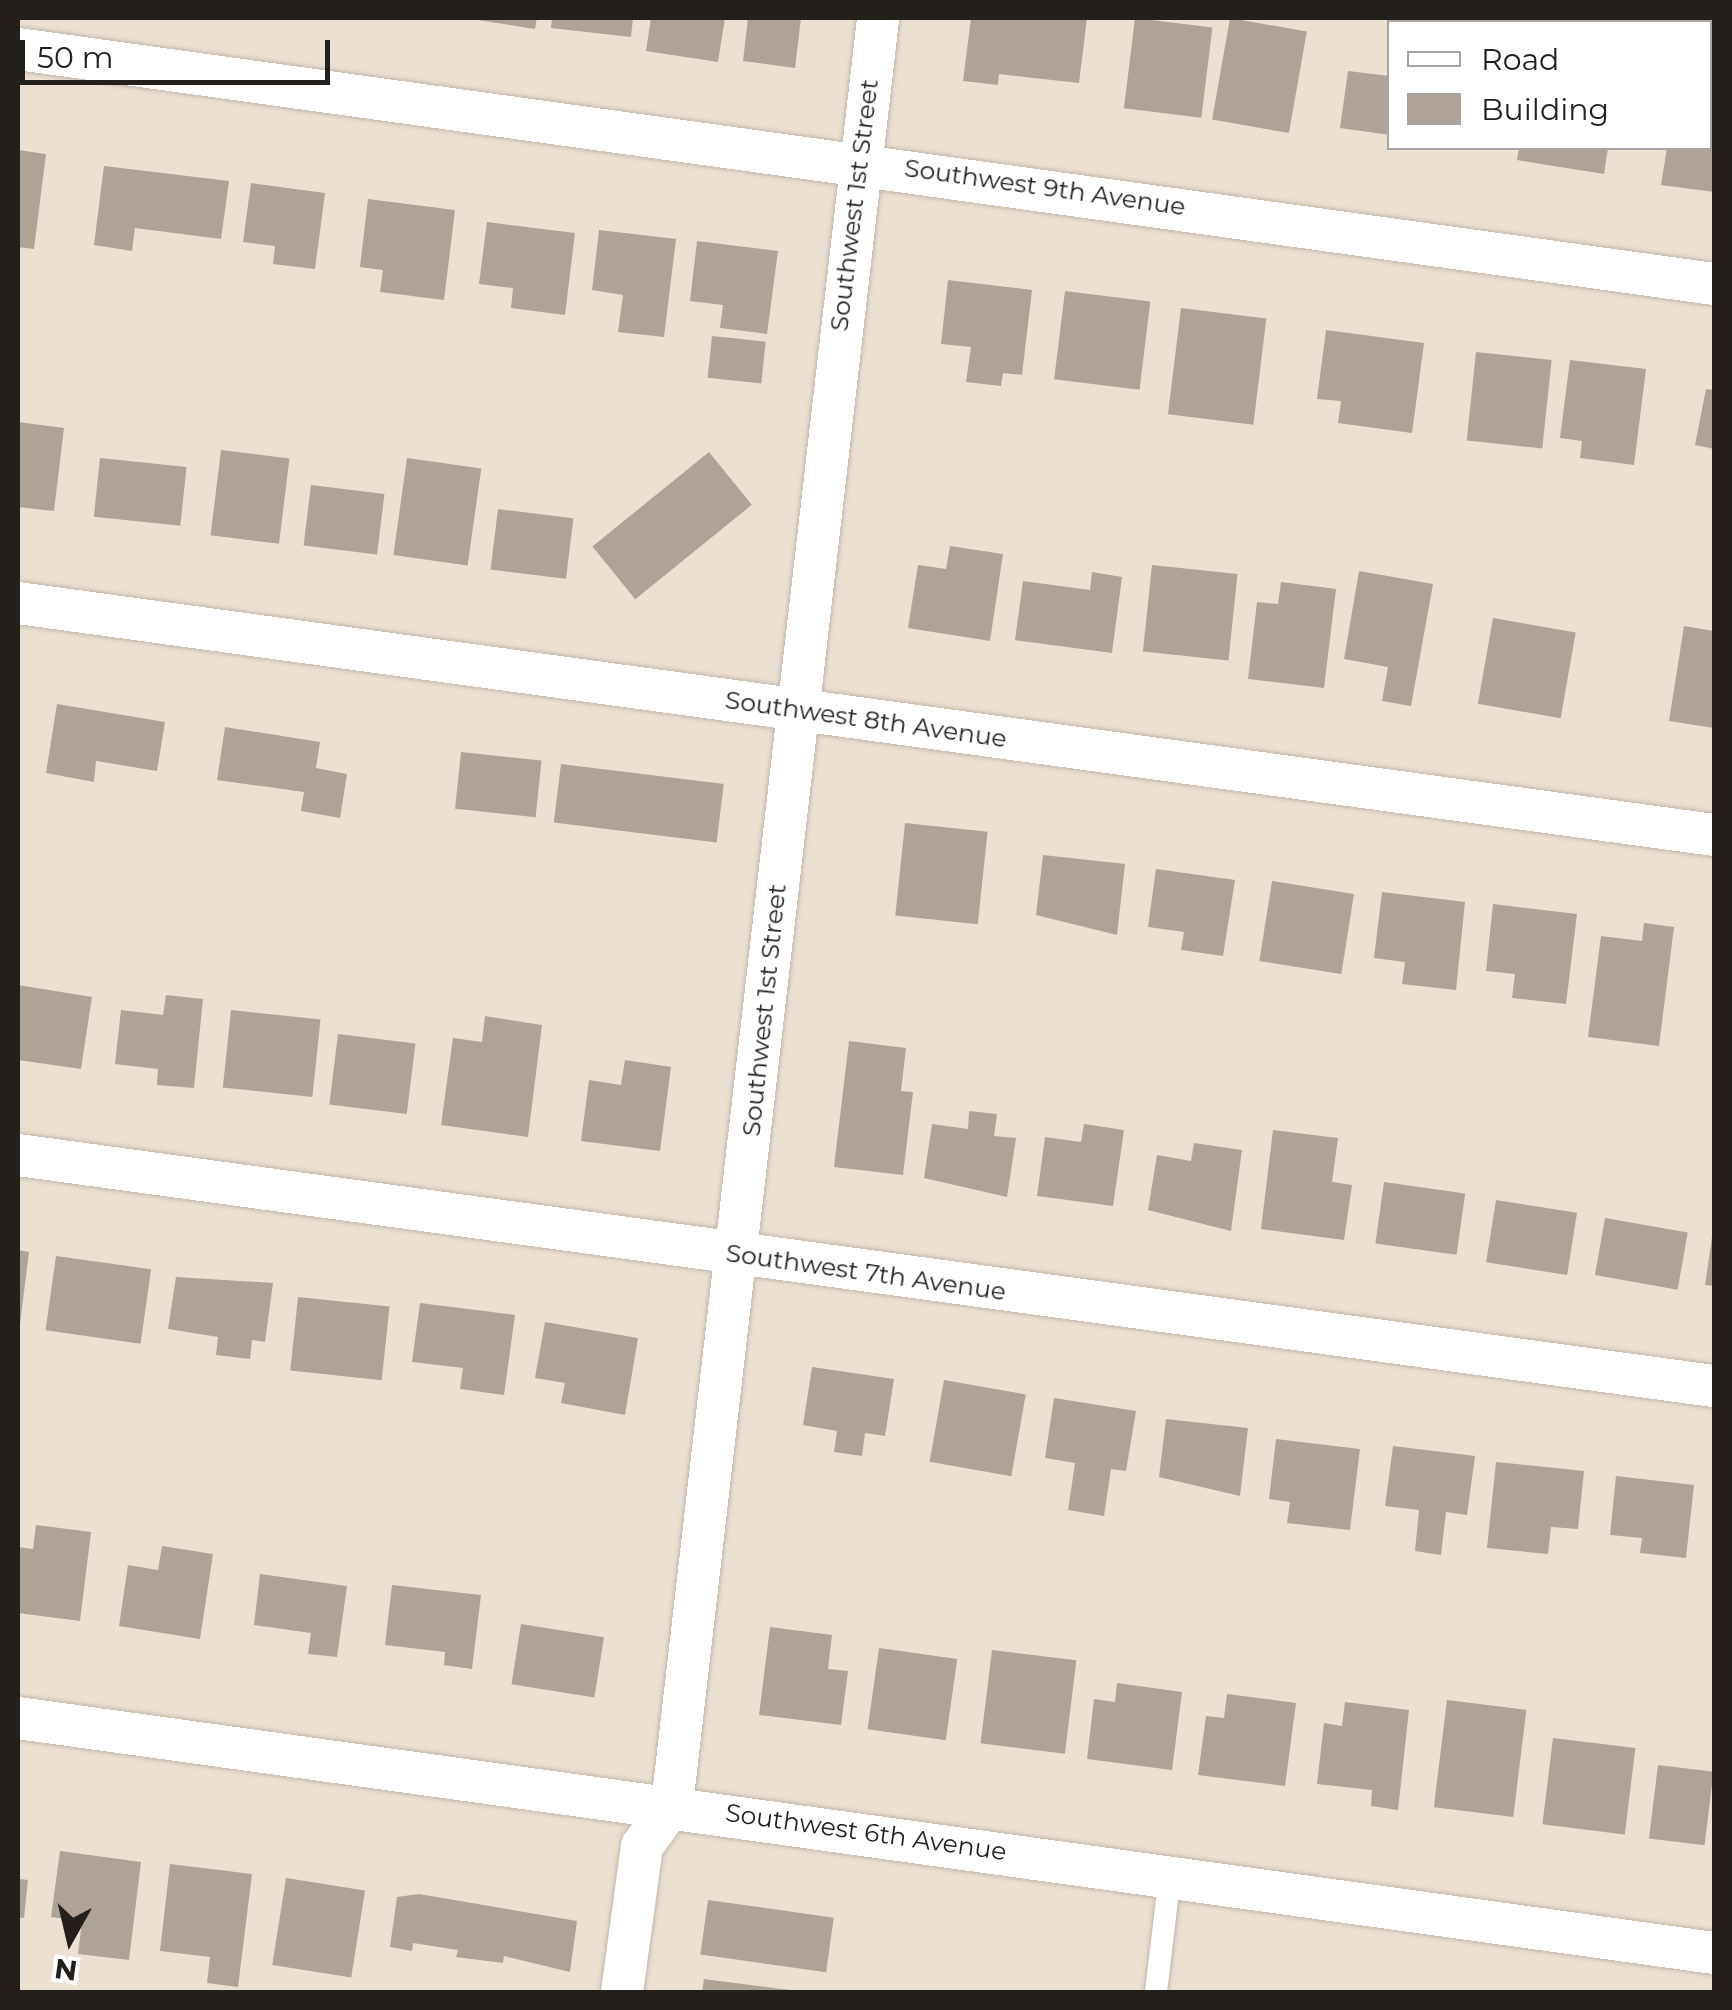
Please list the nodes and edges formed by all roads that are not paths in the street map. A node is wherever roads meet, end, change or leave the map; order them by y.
1 (878, 18) edge
2 (18, 49) edge
3 (858, 160) junction
4 (1714, 284) edge
5 (18, 603) edge
6 (796, 710) junction
7 (1714, 835) edge
8 (18, 1155) edge
9 (737, 1255) junction
10 (1714, 1386) edge
11 (18, 1718) edge
12 (672, 1804) junction
13 (1170, 1875) junction
14 (1714, 1953) edge
15 (622, 1992) edge
16 (1156, 1992) edge

1 - 3 street, Southwest 1st Street
2 - 3 street, Southwest 9th Avenue
3 - 4 street, Southwest 9th Avenue
3 - 6 street, Southwest 1st Street
5 - 6 street, Southwest 8th Avenue
6 - 7 street, Southwest 8th Avenue
6 - 9 street, Southwest 1st Street
8 - 9 street, Southwest 7th Avenue
9 - 10 street, Southwest 7th Avenue
9 - 12 street, Southwest 1st Street
11 - 12 street, Southwest 6th Avenue
12 - 13 street, Southwest 6th Avenue
12 - 15 street, Southwest 1st Street
13 - 14 street, Southwest 6th Avenue
13 - 16 lane

